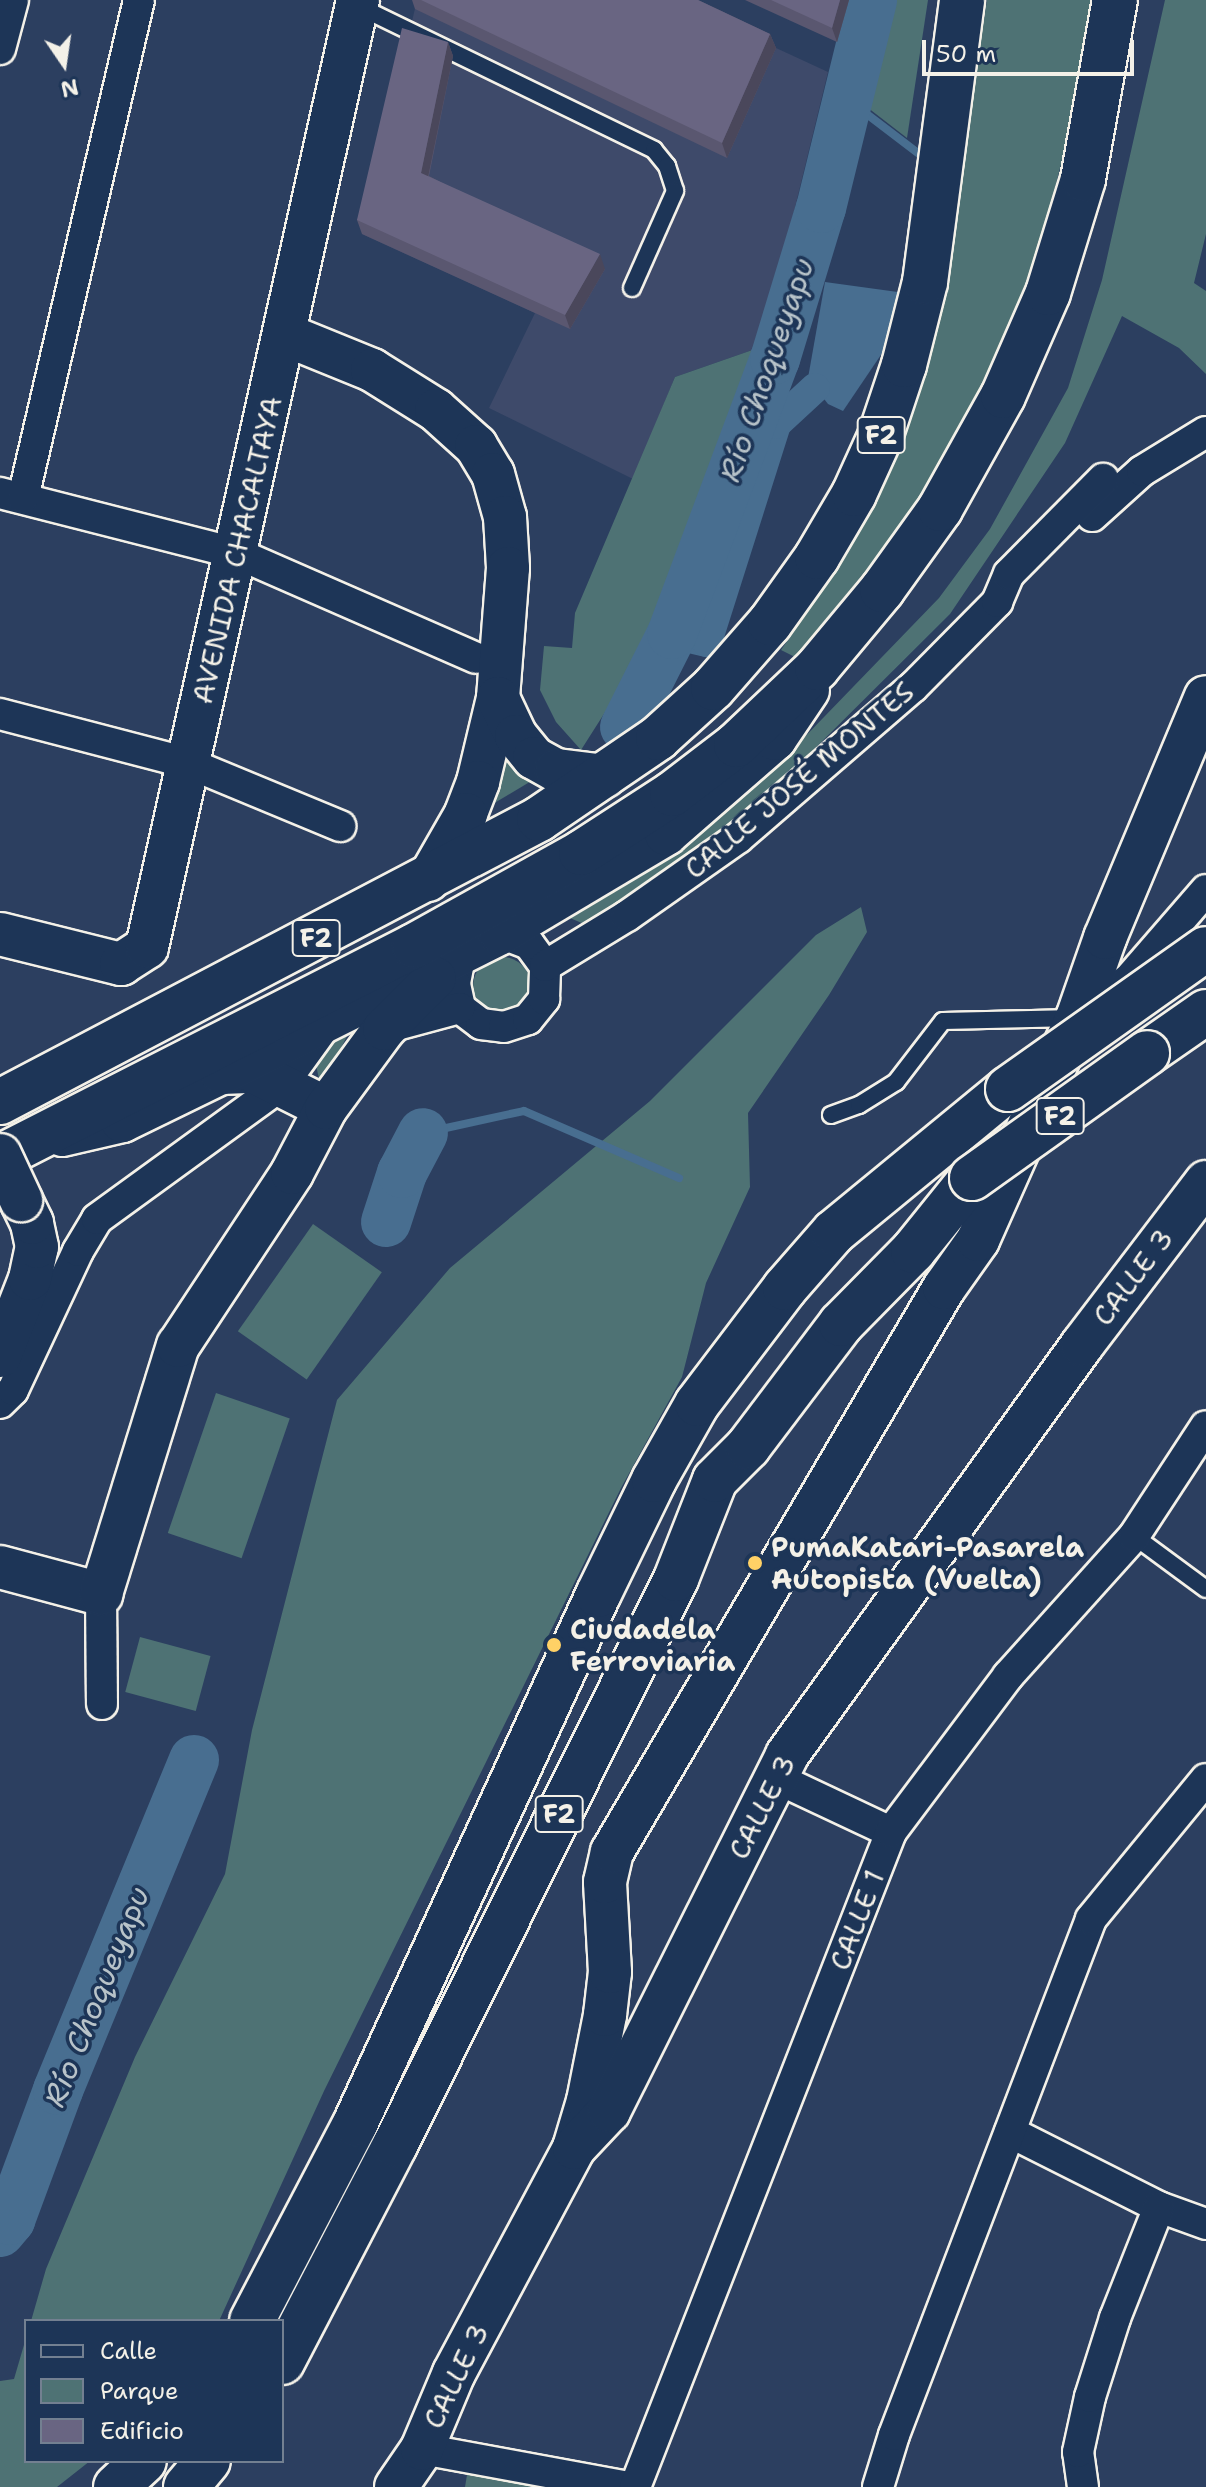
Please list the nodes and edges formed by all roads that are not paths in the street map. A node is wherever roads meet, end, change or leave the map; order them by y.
1 (13, 0) edge
2 (139, 0) edge
3 (962, 0) edge
4 (1115, 0) edge
5 (357, 3) edge
6 (0, 49) edge
7 (632, 288) dead end
8 (286, 335) junction
9 (1206, 432) edge
10 (1103, 479) dead end
11 (12, 495) edge
12 (236, 553) junction
13 (997, 602) junction
14 (842, 638) junction
15 (476, 658) dead end
16 (1206, 697) edge
17 (498, 698) junction
18 (0, 714) edge
19 (188, 763) junction
20 (605, 776) junction
21 (340, 826) dead end
22 (428, 880) junction
23 (1206, 890) edge
24 (500, 933) junction
25 (0, 934) edge
26 (1206, 949) edge
27 (461, 952) junction
28 (545, 966) junction
29 (460, 1008) junction
30 (332, 1016) junction
31 (1077, 1018) junction
32 (384, 1029) junction
33 (1185, 1032) edge
34 (221, 1073) junction
35 (283, 1084) junction
36 (0, 1102) edge
37 (326, 1108) junction
38 (831, 1115) dead end
39 (8, 1152) edge
40 (1206, 1182) edge
41 (0, 1356) edge
42 (0, 1403) edge
43 (1206, 1426) edge
44 (1134, 1536) junction
45 (0, 1567) edge
46 (1206, 1589) edge
47 (101, 1594) junction
48 (102, 1704) dead end
49 (776, 1778) junction
50 (1206, 1779) edge
51 (891, 1832) junction
52 (1010, 2132) junction
53 (574, 2148) junction
54 (1159, 2207) junction
55 (1206, 2224) edge
56 (253, 2319) edge
57 (284, 2359) edge
58 (142, 2463) edge
59 (206, 2463) edge
60 (425, 2468) edge
61 (116, 2487) edge
62 (186, 2487) edge
63 (396, 2487) edge
64 (629, 2487) edge
65 (635, 2487) edge
66 (878, 2487) edge
67 (1083, 2487) edge

1 - 6 street
2 - 11 street
3 - 20 highway, F2
4 - 14 highway, F2
5 - 7 lane
5 - 8 street, AVENIDA CHACALTAYA
8 - 12 street, AVENIDA CHACALTAYA
8 - 17 street
9 - 13 street, CALLE JOSÉ MONTES
10 - 13 street, CALLE JOSÉ MONTES
11 - 12 street
12 - 15 street
12 - 19 street, AVENIDA CHACALTAYA
13 - 28 street, CALLE JOSÉ MONTES
14 - 24 street
14 - 39 highway, F2
16 - 31 street
17 - 20 street
17 - 22 street
18 - 19 street
19 - 21 street
19 - 25 street, AVENIDA CHACALTAYA
20 - 22 highway, F2
22 - 36 highway, F2
23 - 31 street
24 - 27 street
24 - 28 street
26 - 56 highway, F2, bridge
27 - 29 street
27 - 30 street
27 - 32 street
28 - 29 street
29 - 32 street
30 - 34 street
30 - 35 street
31 - 38 lane
31 - 53 street
32 - 37 street
33 - 57 highway, F2, bridge
34 - 35 street
34 - 39 street
35 - 37 street
35 - 42 street
37 - 47 street
39 - 41 street, bridge
40 - 49 street, CALLE 3
43 - 44 street, CALLE 1
44 - 46 lane
44 - 51 street, CALLE 1
45 - 47 street
47 - 48 street
49 - 51 street
49 - 53 street, CALLE 3
50 - 52 street
51 - 65 street, CALLE 1
52 - 54 street
52 - 66 street
53 - 60 street, CALLE 3
54 - 55 street
54 - 67 street
58 - 61 highway
59 - 62 highway
60 - 63 street, CALLE 3
60 - 64 street

